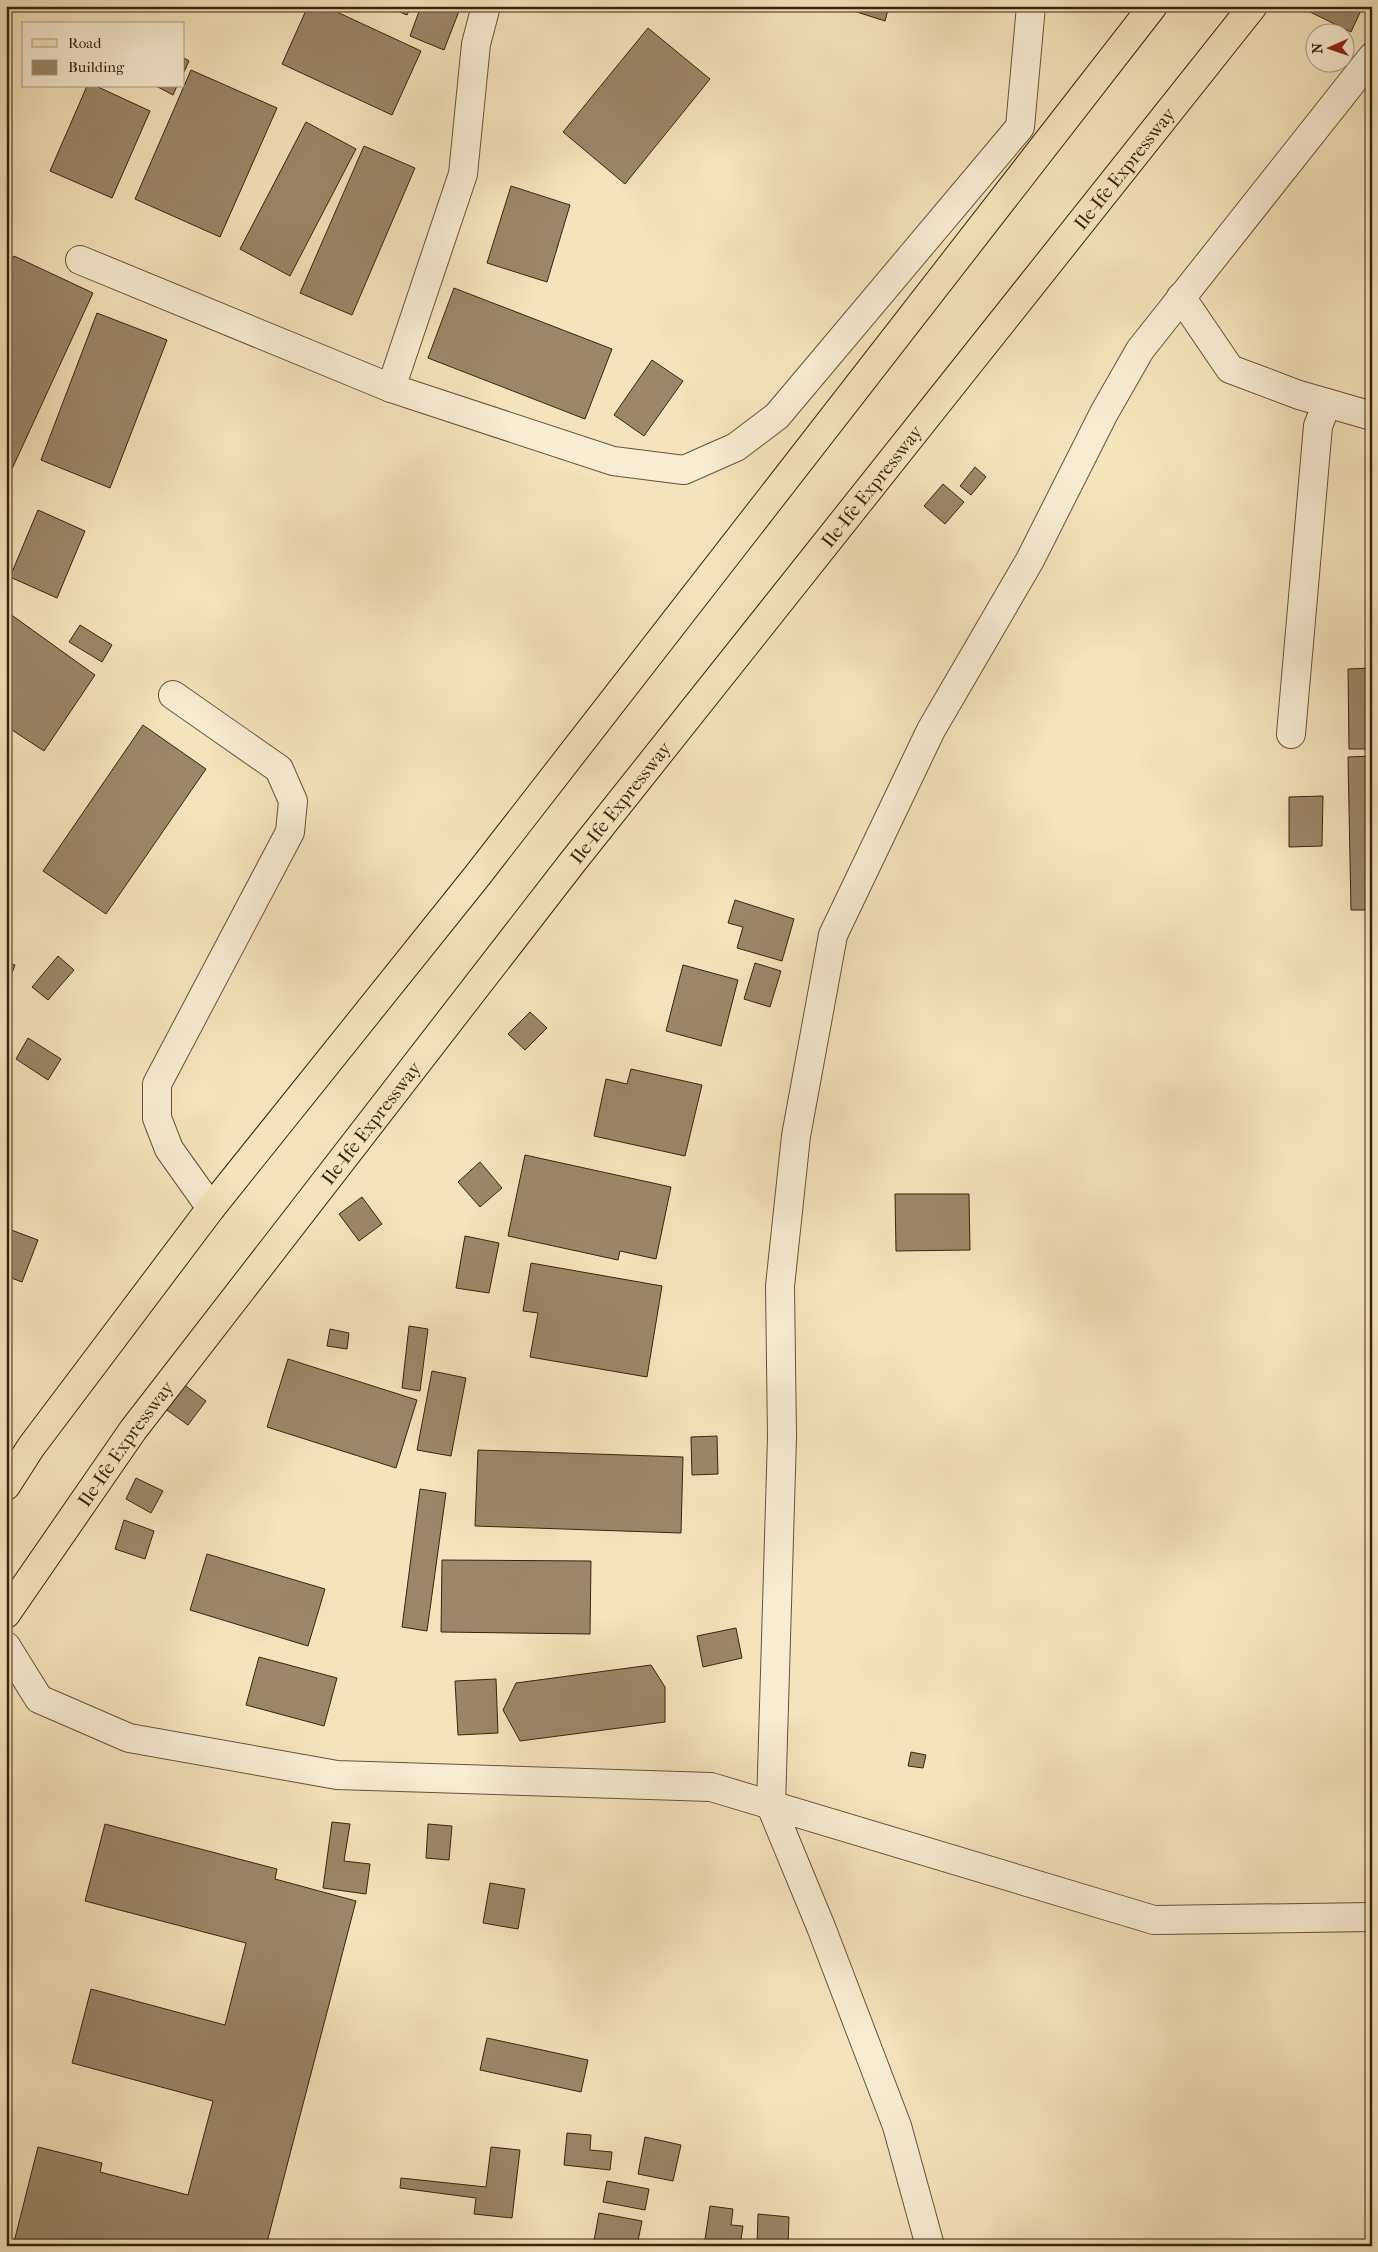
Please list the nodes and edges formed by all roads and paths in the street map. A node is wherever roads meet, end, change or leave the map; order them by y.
1 (486, 6) edge
2 (1031, 6) edge
3 (1152, 6) edge
4 (1253, 6) edge
5 (1372, 57) edge
6 (80, 260) dead end
7 (1181, 297) junction
8 (391, 388) junction
9 (1327, 403) junction
10 (1372, 416) edge
11 (173, 695) dead end
12 (1291, 734) dead end
13 (210, 1208) junction
14 (6, 1486) edge
15 (6, 1614) edge
16 (6, 1646) edge
17 (771, 1806) junction
18 (1372, 1917) edge
19 (930, 2246) edge

1 - 8 street
2 - 8 street
3 - 13 main road
4 - 15 main road, Ile-Ife Expressway
5 - 7 street
6 - 8 street
7 - 9 street
7 - 17 street
9 - 10 street
9 - 12 street
11 - 13 street
13 - 14 main road
16 - 17 street
17 - 18 street
17 - 19 street

